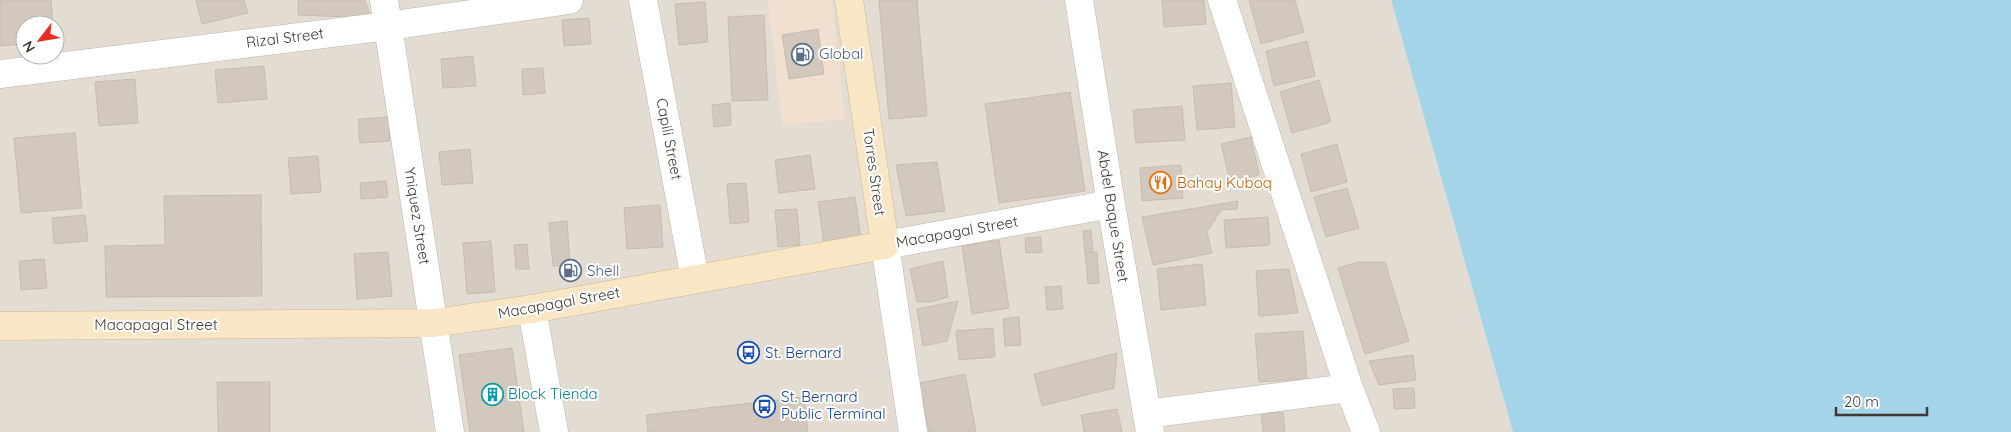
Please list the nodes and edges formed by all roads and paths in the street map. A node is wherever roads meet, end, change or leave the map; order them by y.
1 (569, 0) edge
2 (643, 0) edge
3 (849, 0) edge
4 (1079, 0) edge
5 (1222, 0) edge
6 (386, 13) edge
7 (0, 74) edge
8 (1111, 204) junction
9 (885, 245) junction
10 (695, 279) junction
11 (532, 309) junction
12 (434, 323) junction
13 (0, 326) edge
14 (1349, 388) junction
15 (1149, 423) edge
16 (450, 432) edge
17 (554, 432) edge
18 (913, 432) edge
19 (1366, 432) edge

1 - 6 street, Rizal Street
2 - 10 street, Capili Street
3 - 9 street, Torres Street
4 - 8 street, Abdel Baque Street
5 - 14 street
6 - 7 street, Rizal Street
6 - 12 street, Yniquez Street
8 - 9 street, Macapagal Street
8 - 15 street, Abdel Baque Street
9 - 10 street, Macapagal Street
9 - 18 street, Torres Street
10 - 11 street, Macapagal Street
11 - 12 street, Macapagal Street
11 - 17 street
12 - 13 street, Macapagal Street
12 - 16 street, Yniquez Street
14 - 15 street
14 - 19 street

